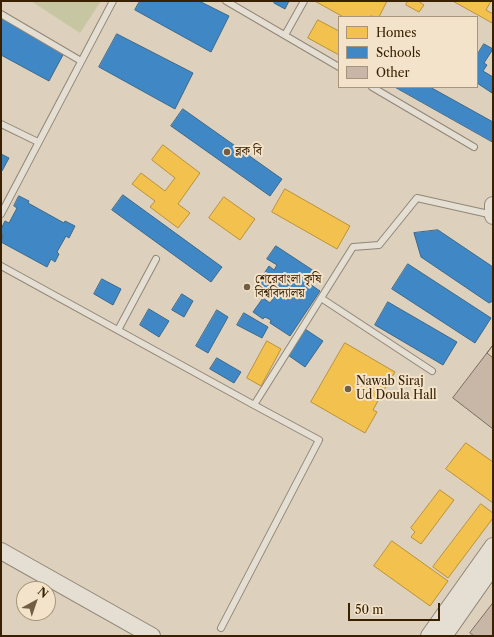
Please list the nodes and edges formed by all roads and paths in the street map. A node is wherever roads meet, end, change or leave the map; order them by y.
1 (113, 1) edge
2 (226, 1) edge
3 (304, 1) edge
4 (1, 14) edge
5 (285, 35) junction
6 (81, 61) junction
7 (338, 66) edge
8 (374, 88) edge
9 (1, 124) edge
10 (38, 142) junction
11 (474, 147) dead end
12 (493, 205) edge
13 (1, 214) edge
14 (493, 215) edge
15 (156, 259) dead end
16 (1, 266) edge
17 (321, 298) junction
18 (118, 330) junction
19 (432, 371) dead end
20 (254, 405) junction
21 (493, 546) edge
22 (1, 551) edge
23 (493, 566) edge
24 (221, 628) dead end
25 (152, 636) edge
26 (429, 636) edge
27 (444, 636) edge

1 - 6 lane
2 - 5 lane
3 - 5 lane
4 - 6 lane
5 - 7 lane
6 - 10 lane
8 - 11 lane
9 - 10 lane
10 - 13 lane
12 - 14 street
14 - 17 lane
15 - 18 lane
16 - 18 lane
17 - 19 lane
17 - 20 lane
18 - 20 lane
20 - 24 lane
21 - 26 street
22 - 25 street
23 - 27 street

